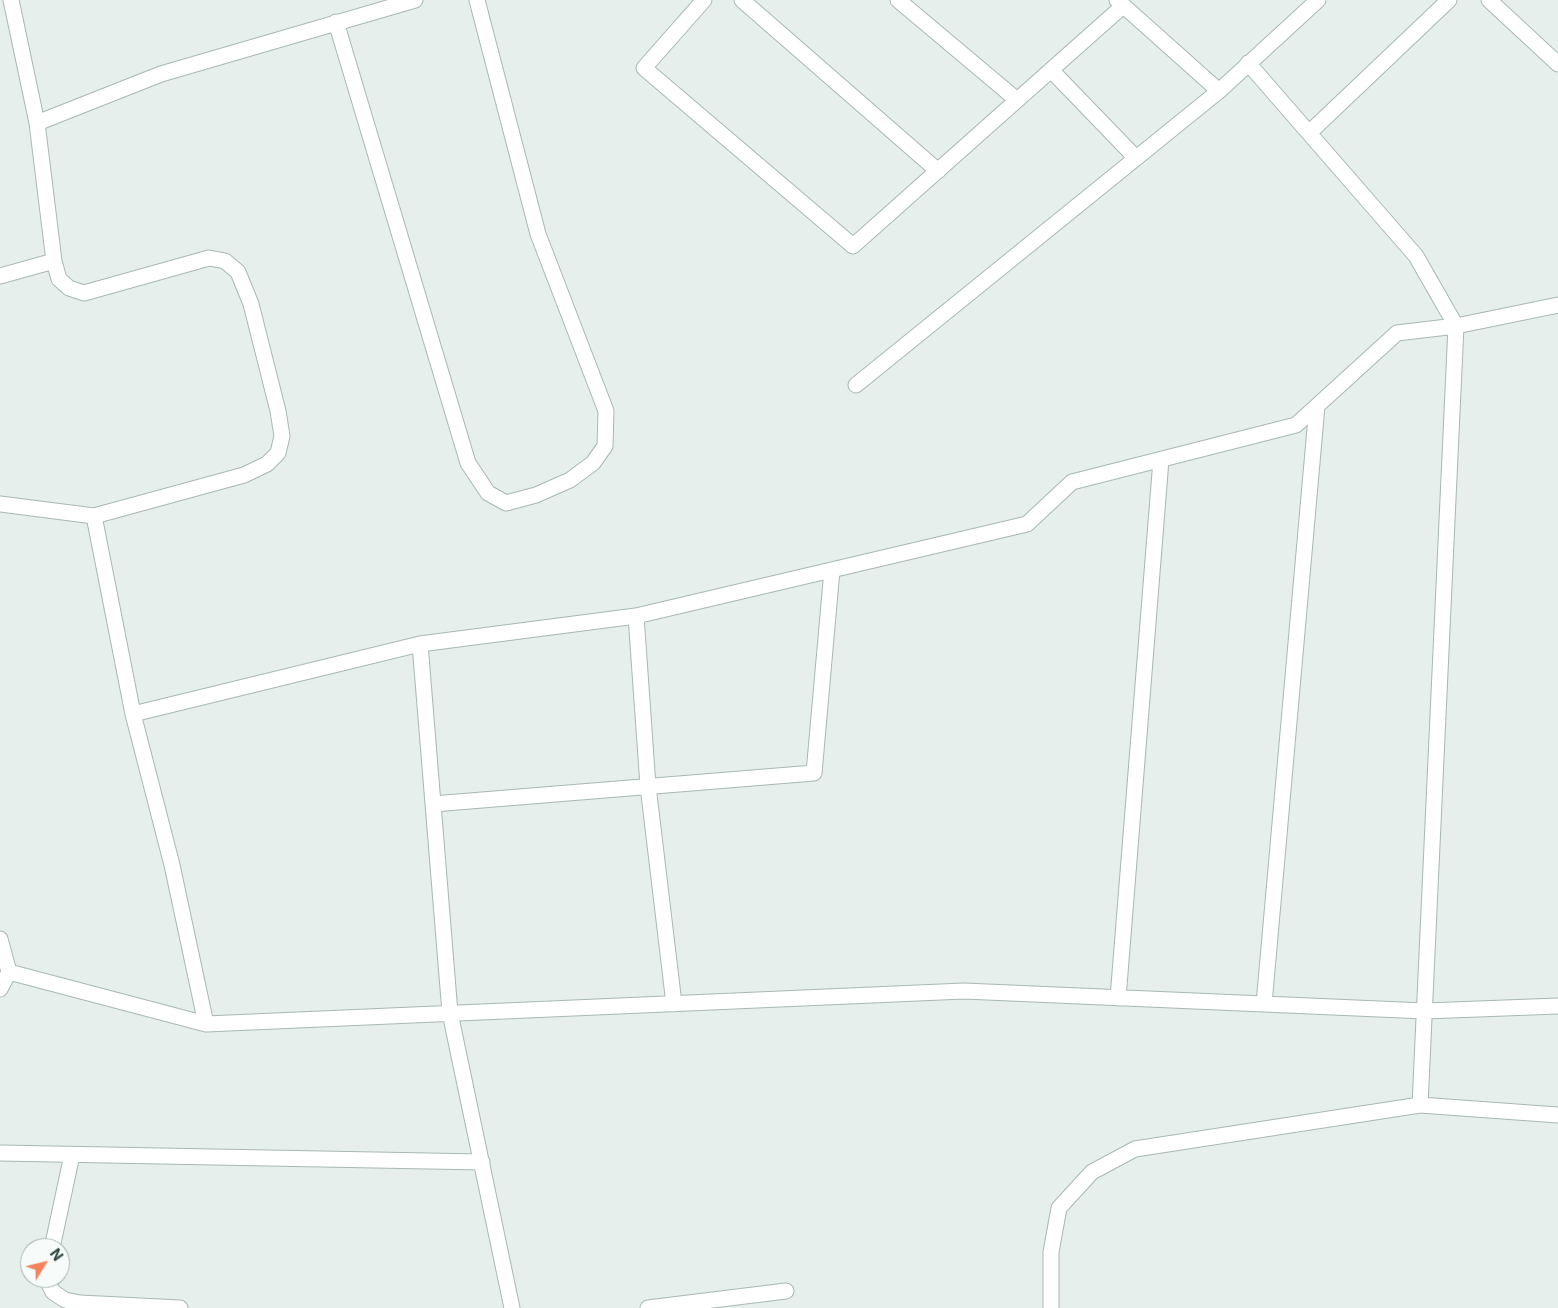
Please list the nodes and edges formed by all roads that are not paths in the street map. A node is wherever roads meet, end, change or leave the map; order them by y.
1 (11, 0) edge
2 (415, 0) edge
3 (477, 0) edge
4 (704, 0) edge
5 (742, 0) edge
6 (898, 0) edge
7 (1318, 0) edge
8 (1449, 0) edge
9 (1489, 0) edge
10 (1120, 3) edge
11 (336, 22) junction
12 (1248, 63) junction
13 (1558, 64) edge
14 (1050, 70) junction
15 (1218, 91) junction
16 (1017, 100) junction
17 (37, 123) junction
18 (1309, 133) junction
19 (1136, 158) junction
20 (938, 171) junction
21 (54, 261) junction
22 (0, 276) edge
23 (1558, 305) edge
24 (1456, 326) junction
25 (856, 385) dead end
26 (1317, 406) junction
27 (1161, 460) junction
28 (0, 504) edge
29 (94, 516) junction
30 (832, 570) junction
31 (636, 616) junction
32 (420, 644) junction
33 (133, 714) junction
34 (648, 786) junction
35 (433, 804) junction
36 (0, 939) edge
37 (9, 972) junction
38 (0, 989) edge
39 (1118, 998) junction
40 (674, 1004) junction
41 (1264, 1004) junction
42 (1558, 1006) edge
43 (1425, 1011) junction
44 (450, 1014) junction
45 (206, 1024) junction
46 (1420, 1105) junction
47 (1558, 1115) edge
48 (0, 1153) edge
49 (72, 1155) junction
50 (482, 1162) junction
51 (54, 1238) edge
52 (51, 1288) edge
53 (786, 1291) dead end
54 (180, 1308) edge
55 (512, 1308) edge
56 (648, 1308) edge
57 (1051, 1308) edge

1 - 17 street
2 - 11 street
3 - 11 street
4 - 20 street
5 - 20 street
6 - 16 street
7 - 12 street
8 - 18 street
9 - 13 street
10 - 14 street
10 - 15 street
11 - 17 street
12 - 15 street
12 - 18 street
14 - 16 street
14 - 19 street
15 - 19 street
16 - 20 street
17 - 21 street
18 - 24 street
19 - 25 street
21 - 22 street
21 - 29 street
23 - 24 street
24 - 26 street
24 - 43 street
26 - 27 street
26 - 41 street
27 - 30 street
27 - 39 street
28 - 29 street
29 - 33 street
30 - 31 street
30 - 34 street
31 - 32 street
31 - 34 street
32 - 33 street
32 - 35 street
33 - 45 street
34 - 35 street
34 - 40 street
35 - 44 street
36 - 37 street
37 - 38 street
37 - 45 street
39 - 40 street
39 - 41 street
40 - 44 street
41 - 43 street
42 - 43 street
43 - 46 street
44 - 45 street
44 - 50 street
46 - 47 street
46 - 57 street
48 - 49 street
49 - 50 street
49 - 51 street
50 - 55 street
52 - 54 street
53 - 56 street

